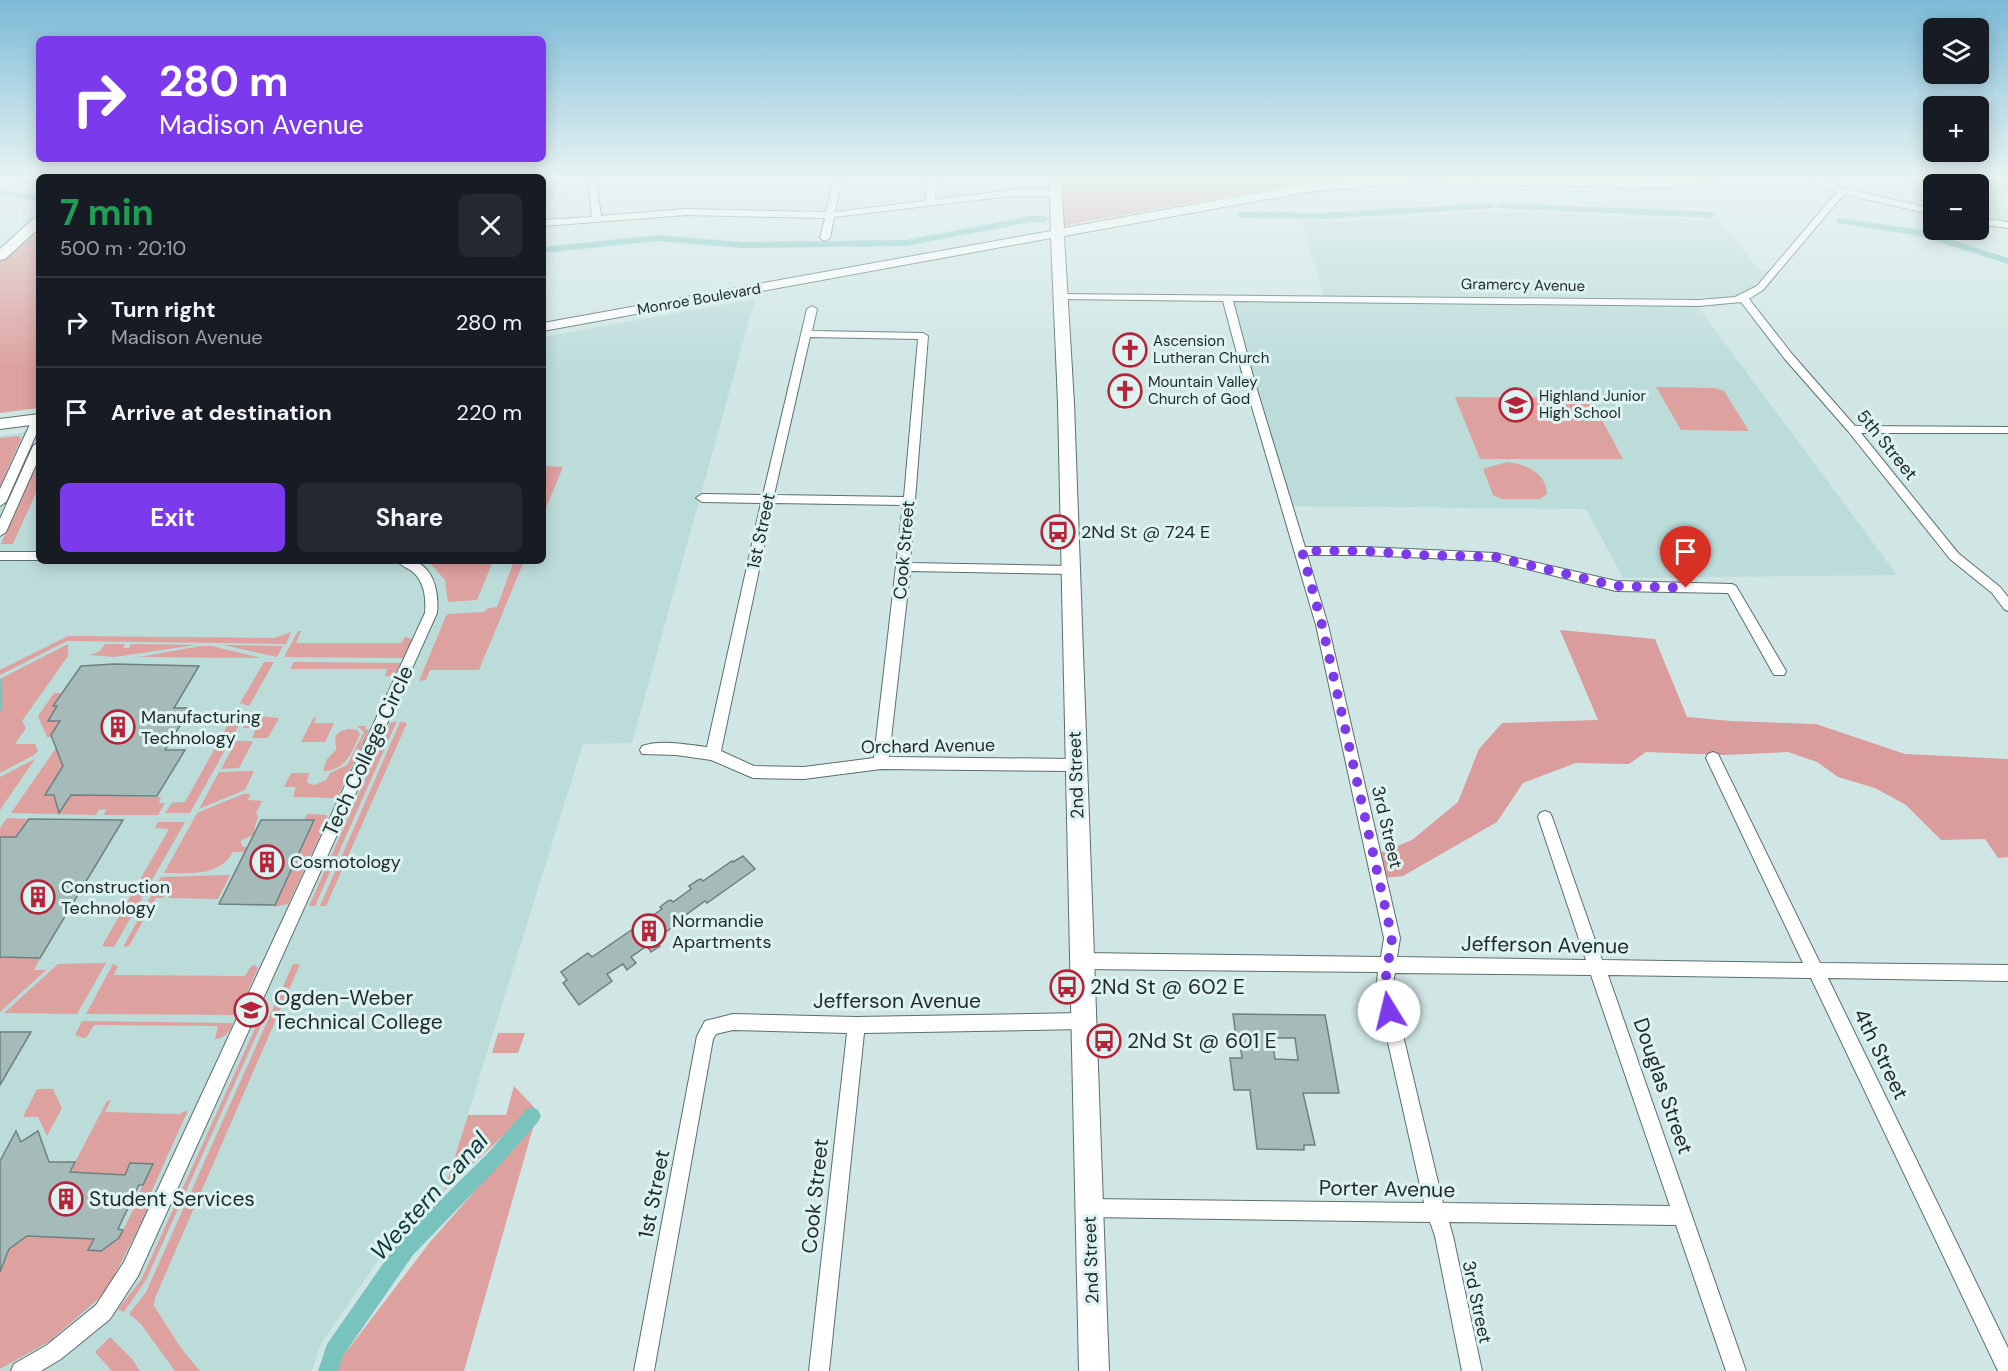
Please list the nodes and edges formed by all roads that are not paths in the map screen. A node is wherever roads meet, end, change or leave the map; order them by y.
1 (16, 242) edge
2 (1005, 242) edge
3 (1059, 242) edge
4 (1797, 242) edge
5 (0, 256) edge
6 (1061, 296) junction
7 (1227, 297) junction
8 (1744, 299) junction
9 (813, 309) dead end
10 (546, 326) edge
11 (807, 334) junction
12 (36, 419) edge
13 (36, 423) edge
14 (0, 424) edge
15 (1852, 429) junction
16 (2008, 430) edge
17 (36, 453) edge
18 (702, 498) dead end
19 (768, 498) junction
20 (908, 501) junction
21 (0, 502) edge
22 (0, 532) edge
23 (1302, 551) junction
24 (0, 556) edge
25 (36, 556) edge
26 (408, 564) edge
27 (904, 567) junction
28 (1070, 570) junction
29 (2002, 590) edge
30 (2008, 606) edge
31 (1779, 671) dead end
32 (648, 750) dead end
33 (712, 754) junction
34 (1713, 758) dead end
35 (881, 763) junction
36 (1076, 765) junction
37 (1545, 817) dead end
38 (1082, 962) junction
39 (1386, 964) junction
40 (1600, 969) junction
41 (1816, 972) junction
42 (2008, 973) edge
43 (1083, 1021) junction
44 (856, 1025) junction
45 (711, 1027) joint
46 (1090, 1208) junction
47 (1436, 1213) junction
48 (1683, 1216) junction
49 (2008, 1370) edge
50 (21, 1371) edge
51 (644, 1371) edge
52 (819, 1371) edge
53 (1094, 1371) edge
54 (1472, 1371) edge
55 (1736, 1371) edge

1 - 5 main road
2 - 10 main road, Monroe Boulevard
3 - 6 main road, 2nd Street
4 - 8 street
6 - 7 street, Gramercy Avenue
6 - 28 main road, 2nd Street
7 - 8 street, Gramercy Avenue
7 - 23 street, 3rd Street
8 - 15 street, 5th Street
9 - 11 street, 1st Street
11 - 19 street, 1st Street
11 - 20 street, Cook Street
12 - 14 main road
13 - 21 street
15 - 16 street
15 - 29 street, 5th Street
17 - 22 street
18 - 19 street
19 - 20 street
19 - 33 street, 1st Street
20 - 27 street, Cook Street
23 - 31 street
23 - 39 street, 3rd Street
24 - 25 street
26 - 50 street, Tech College Circle
27 - 28 street
27 - 35 street, Cook Street
28 - 36 main road, 2nd Street
29 - 30 street, 5th Street
32 - 33 street, Orchard Avenue
33 - 35 street, Orchard Avenue
34 - 41 street, 4th Street
35 - 36 street, Orchard Avenue
36 - 38 main road, 2nd Street
37 - 40 street, Douglas Street
38 - 39 street, Jefferson Avenue
38 - 43 main road, 2nd Street
39 - 40 street, Jefferson Avenue
39 - 47 street, 3rd Street
40 - 41 street, Jefferson Avenue
40 - 48 street, Douglas Street
41 - 42 street, Jefferson Avenue
41 - 49 street, 4th Street
43 - 44 street, Jefferson Avenue
43 - 46 main road, 2nd Street
44 - 45 street, Jefferson Avenue
44 - 52 street, Cook Street
45 - 51 street, 1st Street
46 - 47 street, Porter Avenue
46 - 53 main road, 2nd Street
47 - 48 street, Porter Avenue
47 - 54 street, 3rd Street
48 - 55 street, Douglas Street

